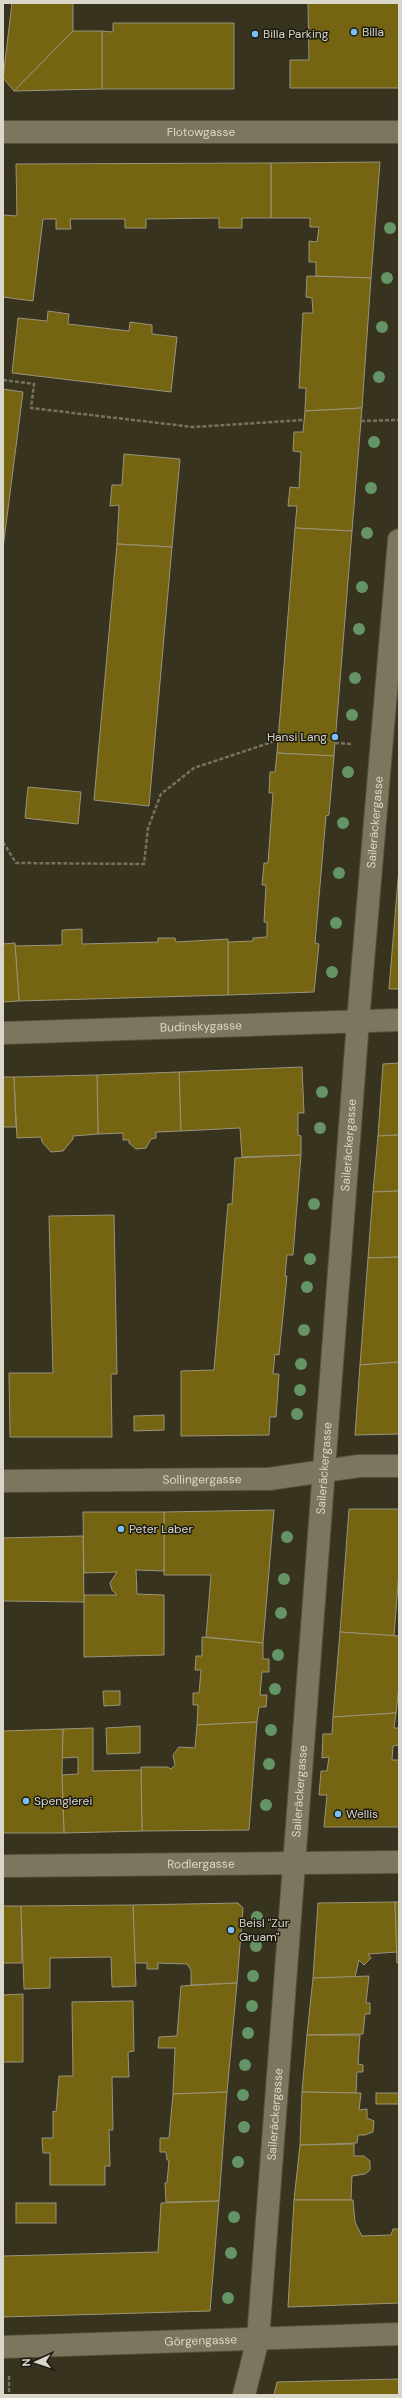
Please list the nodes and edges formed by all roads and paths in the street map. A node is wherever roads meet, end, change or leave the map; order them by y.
1 (3, 132) edge
2 (399, 132) edge
3 (3, 380) edge
4 (304, 420) dead end
5 (399, 420) edge
6 (361, 421) dead end
7 (399, 540) edge
8 (278, 740) dead end
9 (3, 842) edge
10 (399, 1020) edge
11 (358, 1021) junction
12 (3, 1033) edge
13 (399, 1466) edge
14 (326, 1470) junction
15 (3, 1481) edge
16 (399, 1862) edge
17 (295, 1863) junction
18 (3, 1866) edge
19 (399, 2334) edge
20 (258, 2339) junction
21 (3, 2347) edge
22 (244, 2395) edge

1 - 2 street, Flotowgasse
3 - 4 path
5 - 6 path
7 - 11 street, Saileräckergasse
8 - 9 path
10 - 11 street, Budinskygasse
11 - 12 street, Budinskygasse
11 - 14 street, Saileräckergasse
13 - 14 street, Sollingergasse
14 - 15 street, Sollingergasse
14 - 17 street, Saileräckergasse
16 - 17 street, Rodlergasse
17 - 18 street, Rodlergasse
17 - 20 street, Saileräckergasse
19 - 20 street, Görgengasse
20 - 21 street, Görgengasse
20 - 22 street, Saileräckergasse

